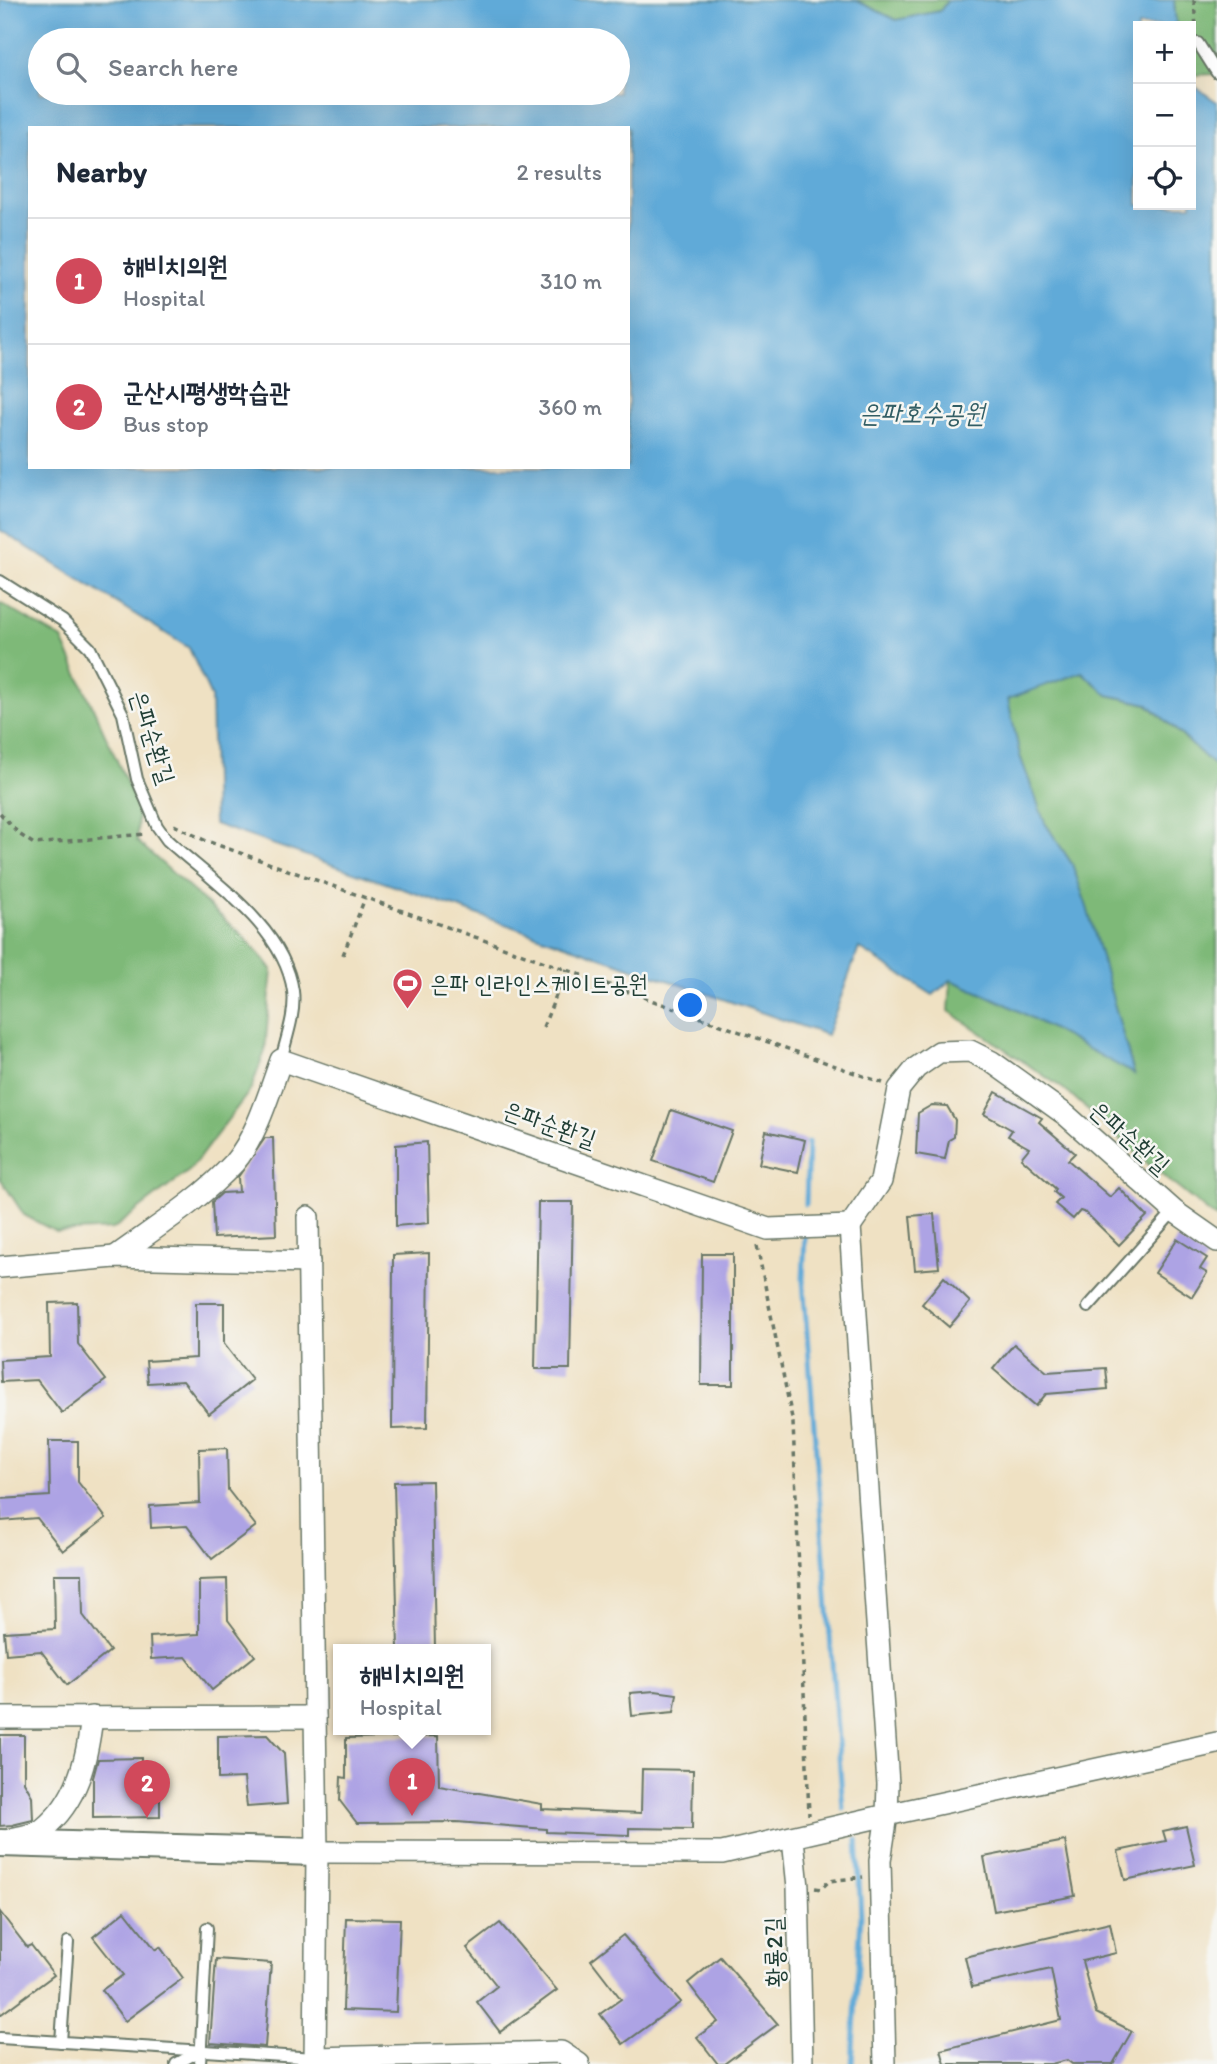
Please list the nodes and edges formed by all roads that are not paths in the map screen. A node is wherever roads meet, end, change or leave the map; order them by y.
1 (1198, 43) road end
2 (1217, 73) edge
3 (0, 581) edge
4 (281, 1060) junction
5 (1174, 1211) junction
6 (308, 1217) dead end
7 (849, 1226) junction
8 (1217, 1241) edge
9 (115, 1257) junction
10 (310, 1262) junction
11 (0, 1267) edge
12 (1088, 1307) dead end
13 (92, 1717) junction
14 (315, 1717) junction
15 (0, 1718) edge
16 (1217, 1743) edge
17 (887, 1815) junction
18 (801, 1837) junction
19 (0, 1843) edge
20 (317, 1852) junction
21 (206, 1928) dead end
22 (68, 1942) dead end
23 (0, 2038) edge
24 (61, 2042) junction
25 (200, 2051) junction
26 (315, 2061) edge
27 (176, 2064) edge
28 (200, 2064) edge
29 (579, 2064) edge
30 (802, 2064) edge
31 (885, 2064) edge

1 - 2 lane
3 - 4 lane, 은파순환길
4 - 7 street, 은파순환길
4 - 9 street
5 - 7 street, 은파순환길
5 - 8 street, 은파순환길
5 - 12 lane
6 - 10 street
7 - 17 street
9 - 10 street
9 - 11 street
10 - 14 street
13 - 14 street
13 - 15 street
13 - 19 street
14 - 20 street
16 - 17 street
17 - 18 street
17 - 31 street
18 - 20 street
18 - 30 street, 황룡2길
19 - 20 street
20 - 26 street
21 - 25 lane
22 - 24 lane
23 - 24 lane
24 - 25 lane
25 - 26 lane
25 - 27 lane
25 - 28 lane
26 - 29 street

